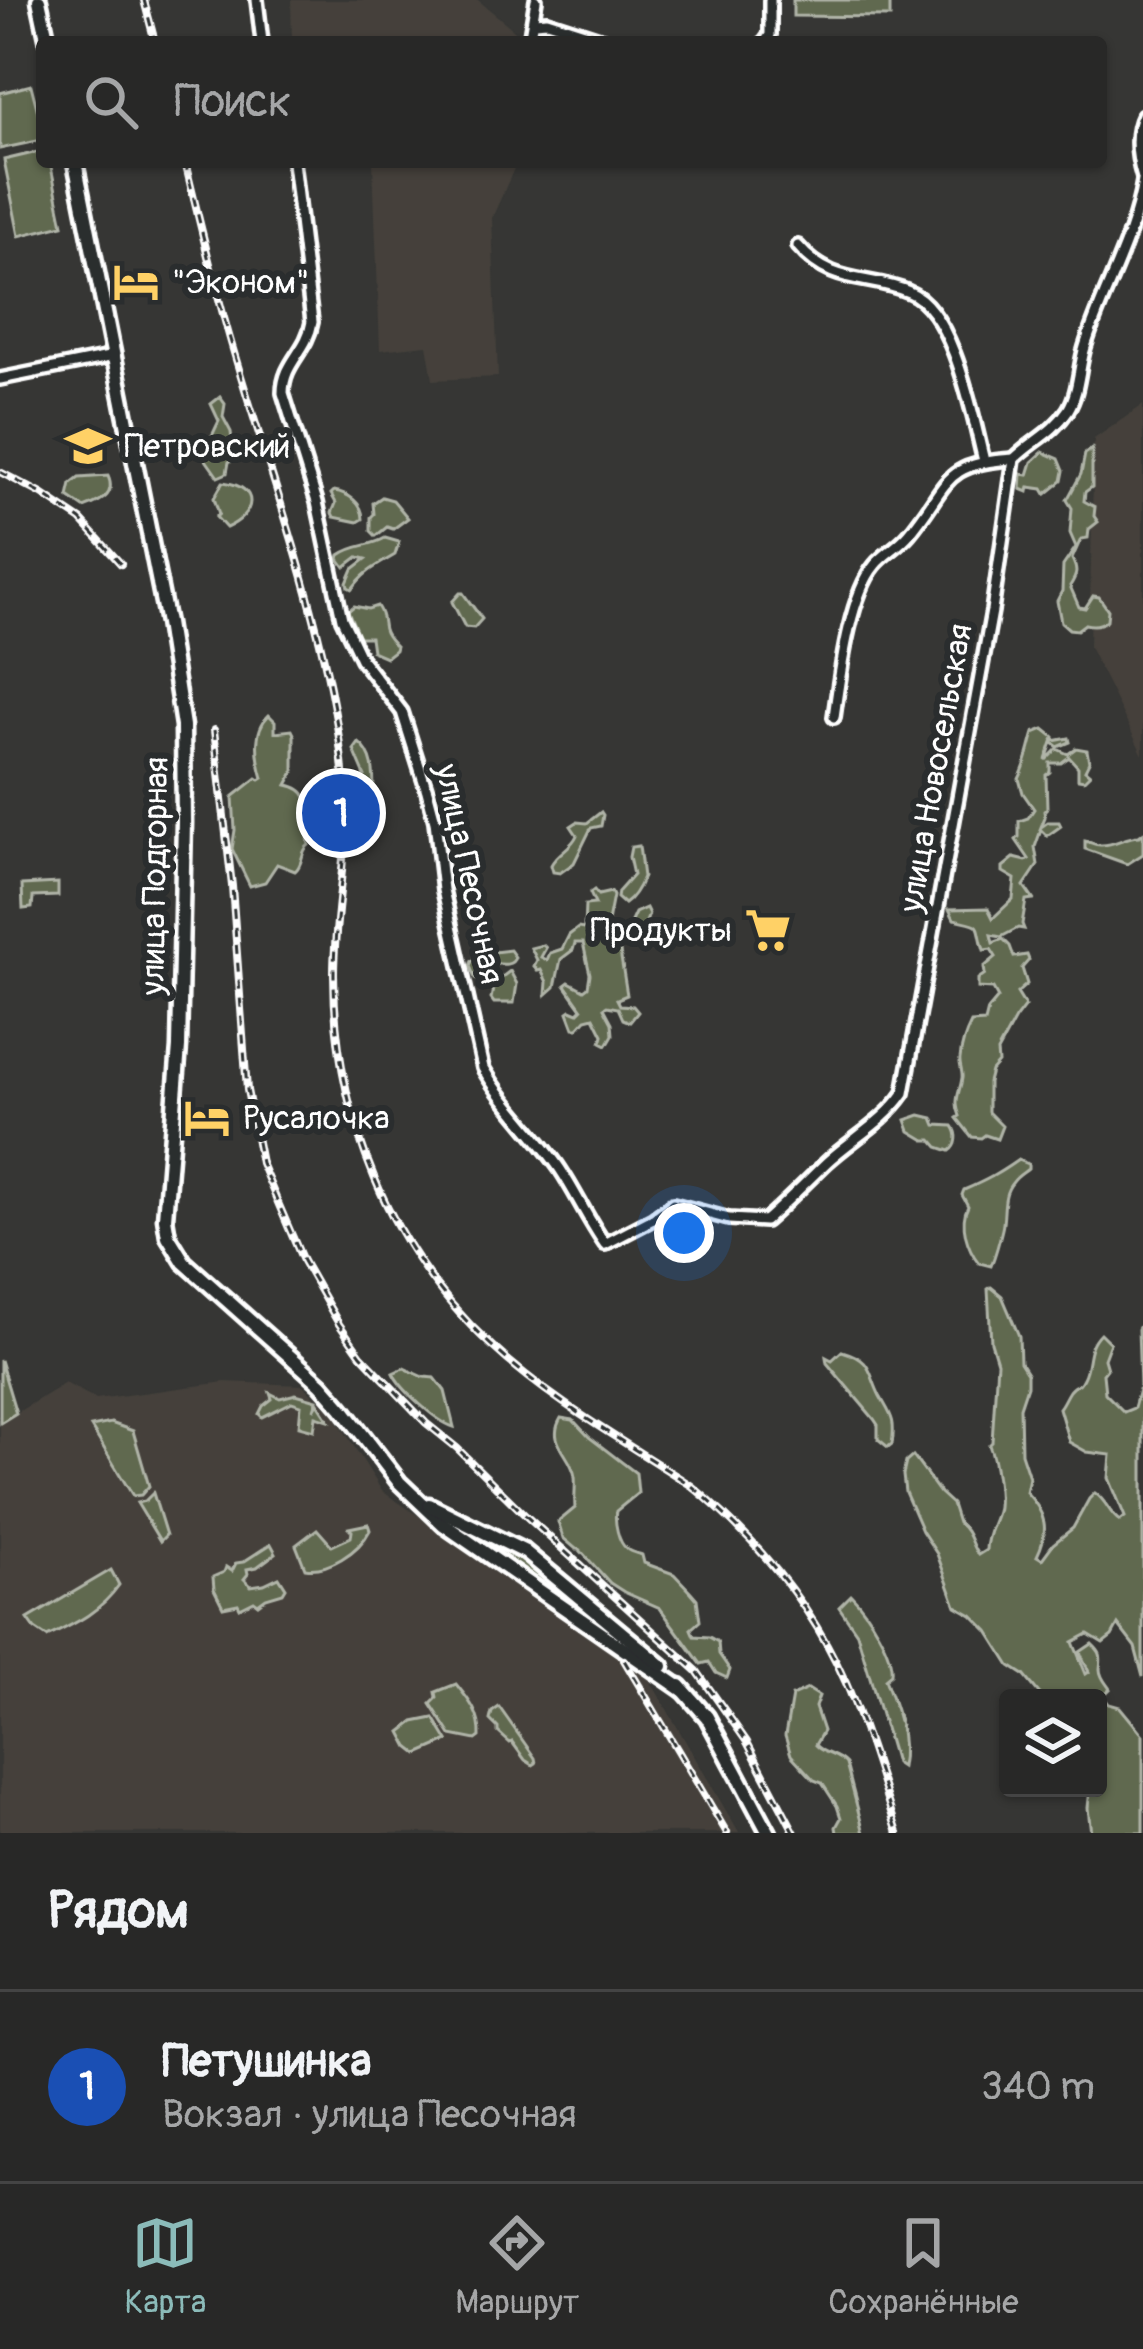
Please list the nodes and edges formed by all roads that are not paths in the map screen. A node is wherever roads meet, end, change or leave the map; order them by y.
1 (39, 0) edge
2 (257, 0) edge
3 (536, 0) edge
4 (770, 0) edge
5 (533, 22) junction
6 (47, 36) edge
7 (261, 36) edge
8 (530, 36) edge
9 (593, 36) edge
10 (769, 36) edge
11 (1143, 115) edge
12 (1140, 157) edge
13 (76, 168) edge
14 (294, 168) edge
15 (1143, 180) edge
16 (798, 246) dead end
17 (114, 356) junction
18 (0, 380) edge
19 (1015, 459) junction
20 (984, 461) junction
21 (834, 717) dead end
22 (653, 1220) joint
23 (417, 1499) junction
24 (683, 1690) junction
25 (769, 1833) edge

1 - 6 main road
2 - 7 street
3 - 5 street
4 - 10 street
5 - 8 street
5 - 9 street
11 - 12 street
12 - 15 street
13 - 17 main road, улица Подгорная
14 - 22 street, улица Песочная
15 - 19 street
16 - 20 street
17 - 18 street
17 - 23 main road, улица Подгорная
19 - 20 street
19 - 22 street, улица Новосельская
20 - 21 street
23 - 24 main road, улица Подгорная
23 - 24 main road, улица Подгорная
24 - 25 main road, улица Подгорная

